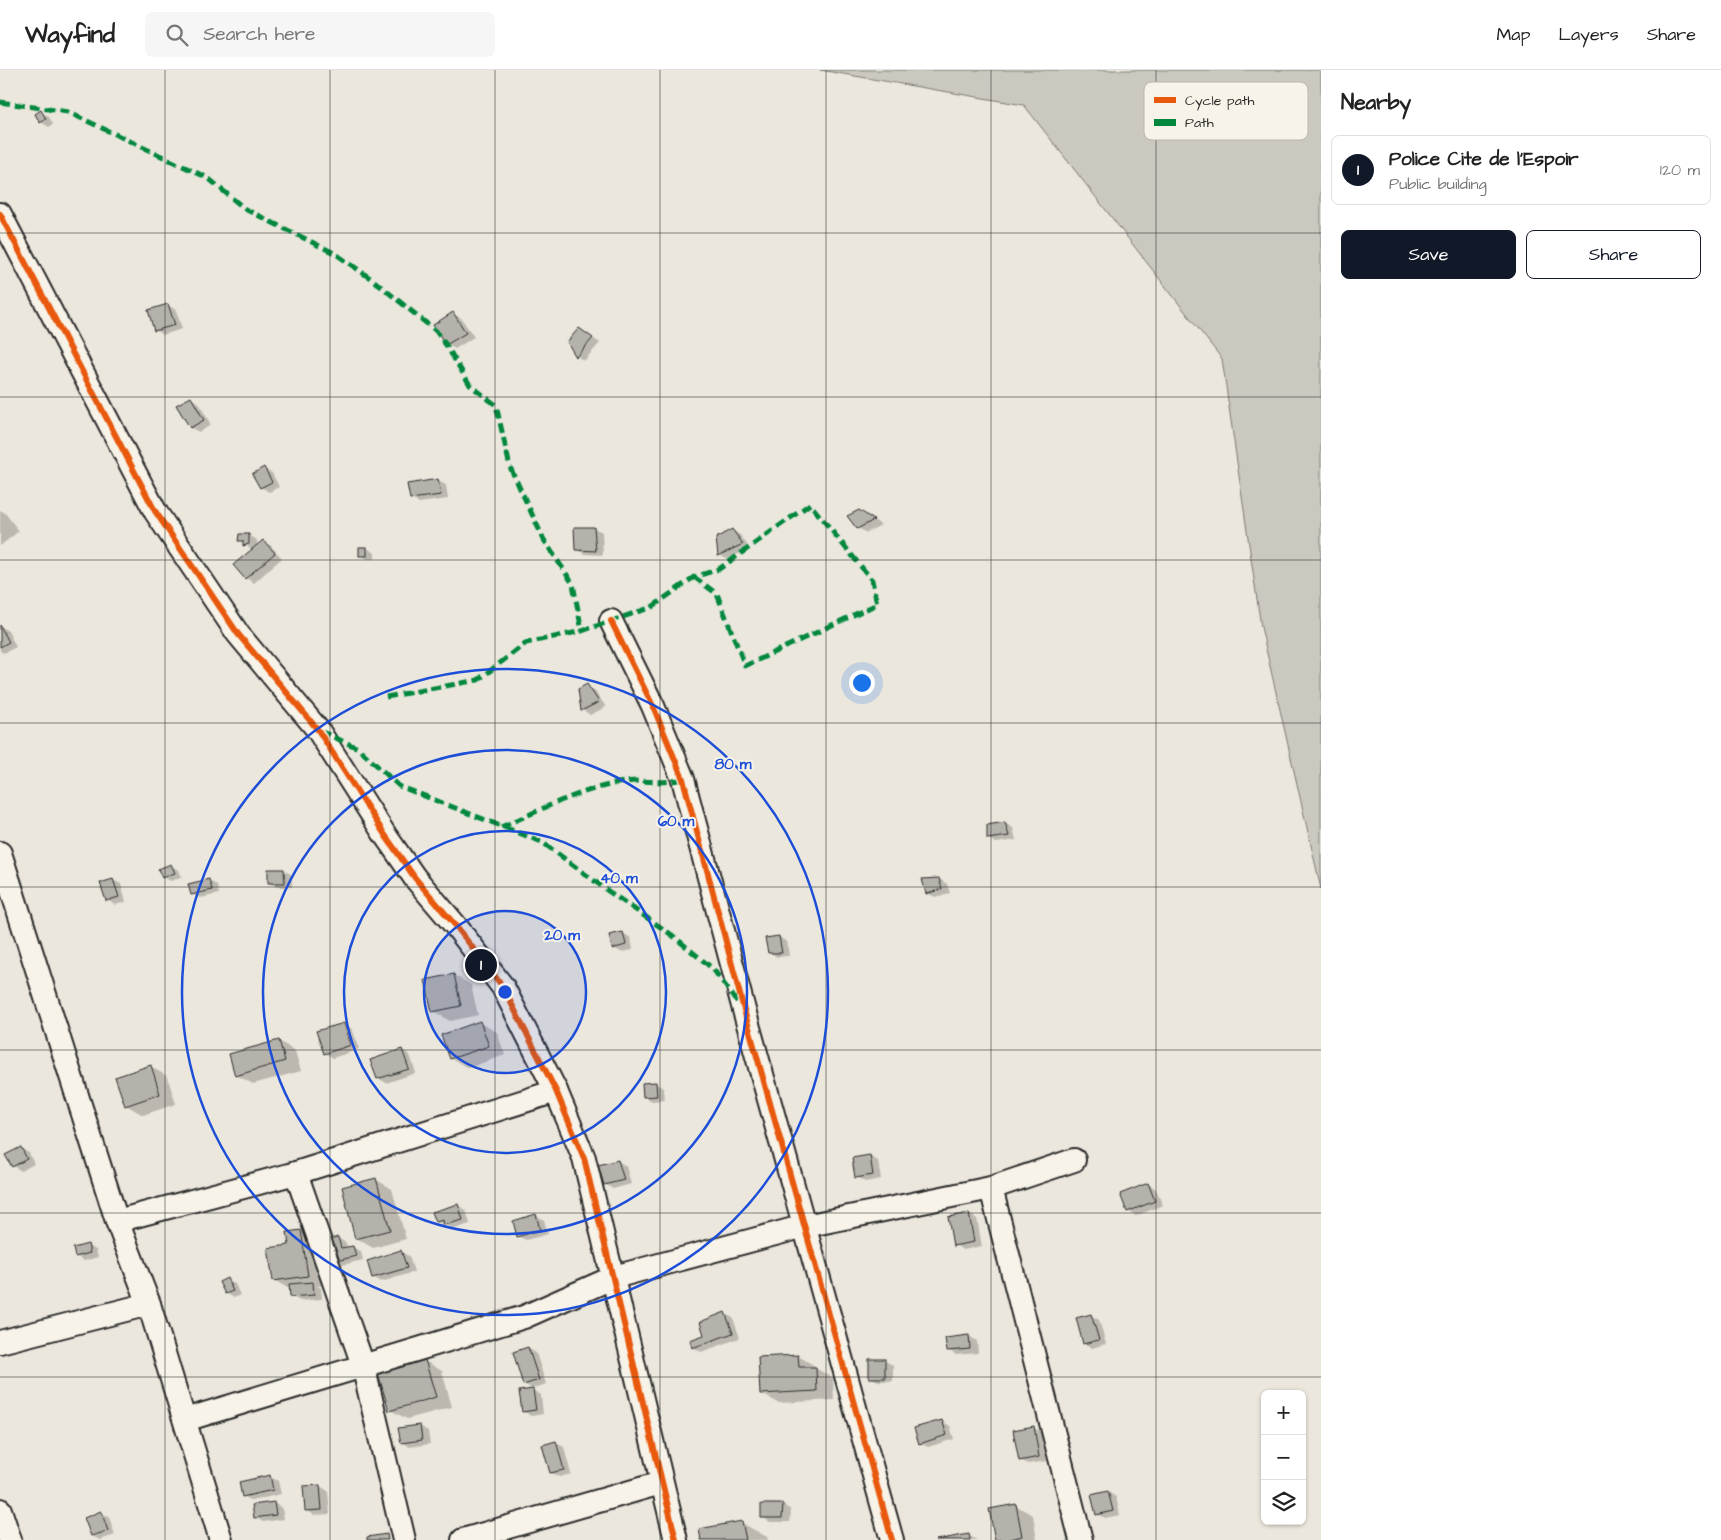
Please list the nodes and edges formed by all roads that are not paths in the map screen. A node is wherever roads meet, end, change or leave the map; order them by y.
1 (0, 214) edge
2 (611, 621) dead end
3 (0, 853) edge
4 (556, 1091) junction
5 (1074, 1160) dead end
6 (296, 1173) junction
7 (991, 1188) junction
8 (117, 1222) junction
9 (805, 1226) junction
10 (614, 1277) junction
11 (150, 1304) junction
12 (0, 1342) edge
13 (363, 1365) junction
14 (185, 1420) junction
15 (661, 1483) junction
16 (0, 1510) edge
17 (10, 1540) edge
18 (221, 1540) edge
19 (404, 1540) edge
20 (464, 1540) edge
21 (676, 1540) edge
22 (892, 1540) edge
23 (1081, 1540) edge

1 - 4 street
2 - 9 street
3 - 8 street
4 - 6 street
4 - 10 street
5 - 7 street
6 - 8 street
6 - 13 street
7 - 9 street
7 - 23 street
8 - 11 street
9 - 10 street
9 - 22 street
10 - 13 street
10 - 15 street
11 - 12 street
11 - 14 street
13 - 14 street
13 - 19 street
14 - 18 street
15 - 20 street
15 - 21 street
16 - 17 street

